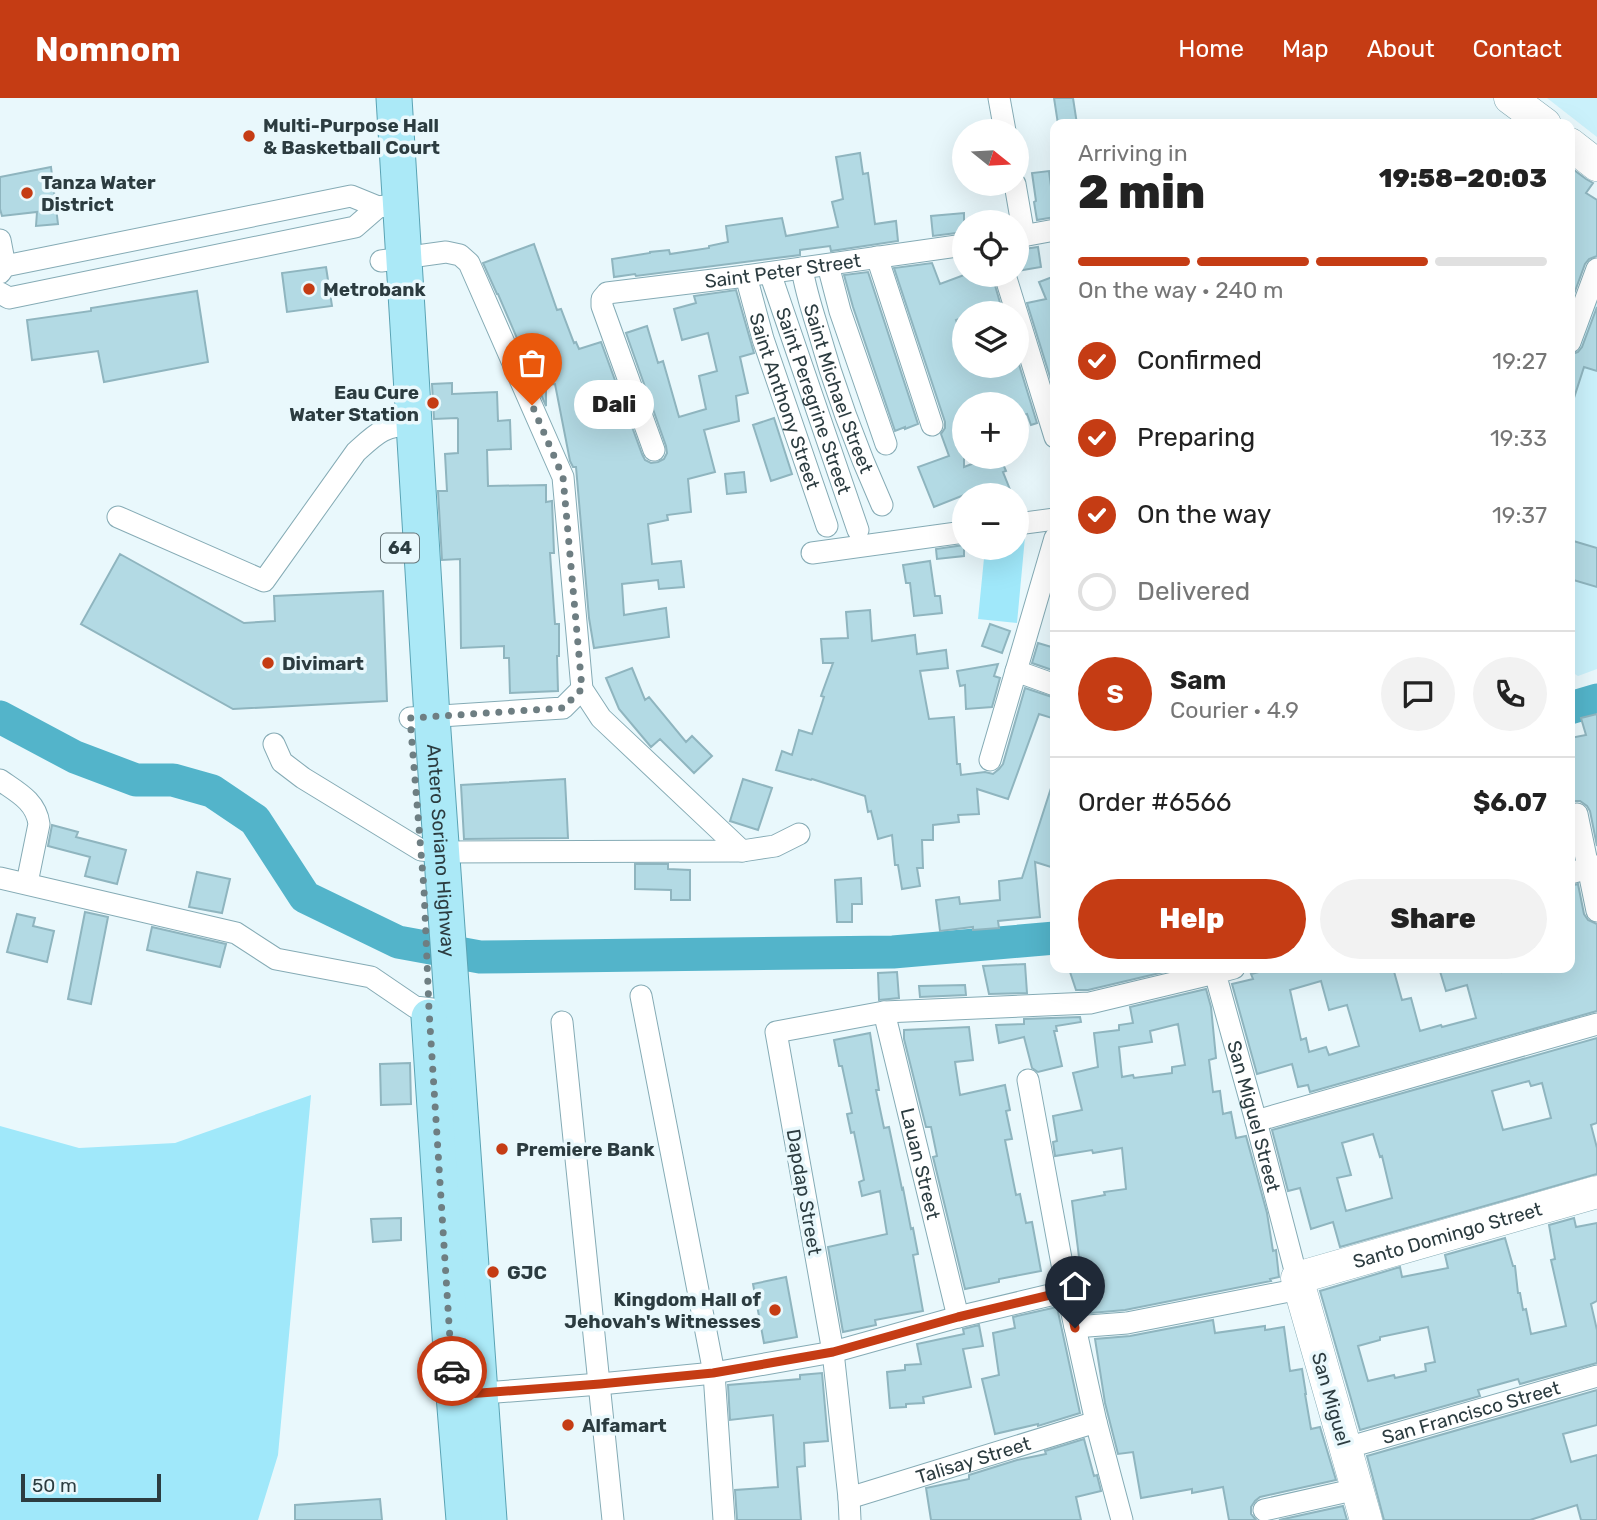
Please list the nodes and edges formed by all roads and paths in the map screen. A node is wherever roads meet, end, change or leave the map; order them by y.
1 (370, 98) edge
2 (394, 98) edge
3 (999, 98) edge
4 (1510, 98) edge
5 (1003, 119) edge
6 (1538, 119) edge
7 (1575, 148) edge
8 (1597, 165) edge
9 (389, 206) junction
10 (1050, 231) edge
11 (1029, 235) edge
12 (0, 240) edge
13 (952, 247) edge
14 (877, 257) junction
15 (393, 259) junction
16 (828, 265) junction
17 (802, 268) junction
18 (3, 270) edge
19 (1597, 270) edge
20 (770, 273) junction
21 (746, 276) junction
22 (1009, 287) edge
23 (0, 293) edge
24 (1575, 329) edge
25 (1050, 421) edge
26 (403, 425) junction
27 (932, 425) dead end
28 (886, 444) dead end
29 (654, 450) dead end
30 (882, 505) dead end
31 (118, 517) dead end
32 (1050, 520) edge
33 (1029, 522) edge
34 (827, 526) dead end
35 (858, 530) dead end
36 (952, 534) edge
37 (812, 553) dead end
38 (1050, 555) edge
39 (1016, 671) junction
40 (1050, 683) edge
41 (582, 689) junction
42 (421, 718) junction
43 (274, 744) dead end
44 (990, 760) dead end
45 (0, 780) edge
46 (1577, 814) dead end
47 (799, 834) dead end
48 (431, 851) junction
49 (742, 851) junction
50 (1585, 869) edge
51 (0, 878) edge
52 (27, 883) junction
53 (1597, 911) edge
54 (1212, 973) edge
55 (1225, 973) edge
56 (440, 994) junction
57 (641, 996) dead end
58 (884, 1012) junction
59 (562, 1022) dead end
60 (1597, 1024) edge
61 (1028, 1080) dead end
62 (1256, 1121) junction
63 (1597, 1192) edge
64 (1298, 1283) junction
65 (1067, 1291) junction
66 (958, 1317) junction
67 (1075, 1328) junction
68 (833, 1352) junction
69 (713, 1373) junction
70 (1597, 1376) edge
71 (600, 1384) junction
72 (467, 1394) junction
73 (1096, 1422) junction
74 (1346, 1448) junction
75 (1357, 1489) junction
76 (849, 1498) junction
77 (1264, 1510) dead end
78 (464, 1520) edge
79 (489, 1520) edge
80 (613, 1520) edge
81 (724, 1520) edge
82 (850, 1520) edge
83 (1122, 1520) edge
84 (1366, 1520) edge

1 - 9 main road, Antero Soriano Highway / 64
2 - 9 main road, Antero Soriano Highway / 64
3 - 5 street
4 - 6 main road
7 - 8 main road
9 - 15 main road, Antero Soriano Highway / 64
9 - 18 street
9 - 23 street
10 - 11 street
12 - 18 street
13 - 14 street, Saint Peter Street
14 - 16 street, Saint Peter Street
14 - 27 street
15 - 26 main road, Antero Soriano Highway / 64
15 - 41 street
16 - 17 street, Saint Peter Street
16 - 28 street
17 - 20 street, Saint Peter Street
17 - 30 street, Saint Michael Street
19 - 24 street
20 - 21 street, Saint Peter Street
20 - 35 street, Saint Peregrine Street
21 - 29 street, Saint Peter Street
21 - 34 street, Saint Anthony Street
22 - 25 street
26 - 31 street
26 - 42 main road, Antero Soriano Highway / 64
32 - 33 street
36 - 37 street
38 - 39 street
39 - 40 street
39 - 44 street
41 - 42 street
41 - 49 street
42 - 48 main road, Antero Soriano Highway / 64
43 - 48 street
45 - 52 street
46 - 50 street
47 - 49 street
48 - 49 street
48 - 56 main road, Antero Soriano Highway / 64
50 - 53 street
51 - 52 street
52 - 56 street
54 - 58 street
55 - 62 street, San Miguel Street
56 - 72 main road, Antero Soriano Highway / 64
57 - 69 street
58 - 66 street, Lauan Street
58 - 68 street, Dapdap Street
59 - 71 street
60 - 62 street
61 - 65 street
62 - 64 street, San Miguel Street
63 - 64 main road, Santo Domingo Street
64 - 67 street
64 - 74 main road, San Miguel
65 - 66 street
65 - 67 street
66 - 68 street
67 - 73 street
68 - 69 street
68 - 76 street, Dapdap Street
69 - 71 street
69 - 81 street
70 - 74 street, San Francisco Street
71 - 72 street
71 - 80 street
72 - 78 main road, Antero Soriano Highway / 64
72 - 79 main road, Antero Soriano Highway / 64
73 - 76 street, Talisay Street
73 - 83 street
74 - 75 main road, San Miguel
75 - 77 street
75 - 84 main road, San Miguel
76 - 82 street, Dapdap Street

